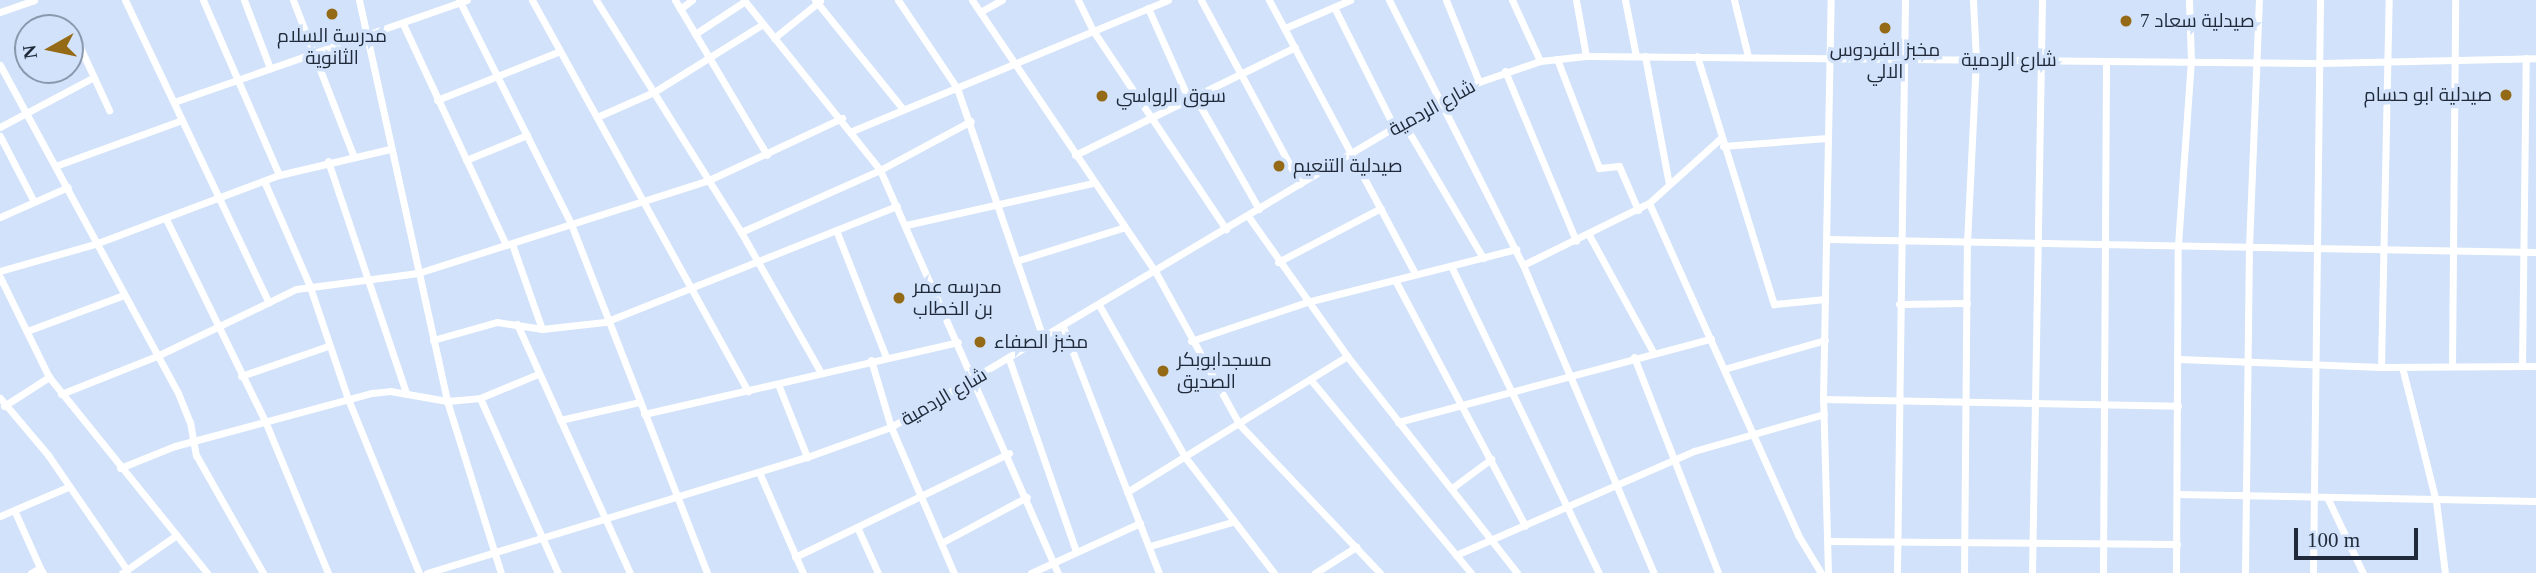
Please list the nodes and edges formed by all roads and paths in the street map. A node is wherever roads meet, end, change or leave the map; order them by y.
1 (34, 0) edge
2 (125, 0) edge
3 (203, 0) edge
4 (244, 0) edge
5 (293, 0) edge
6 (359, 0) edge
7 (532, 0) edge
8 (597, 0) edge
9 (675, 0) edge
10 (692, 0) edge
11 (898, 0) edge
12 (972, 0) edge
13 (1002, 0) edge
14 (1078, 0) edge
15 (1200, 0) edge
16 (1269, 0) edge
17 (1350, 0) edge
18 (1389, 0) edge
19 (1446, 0) edge
20 (1512, 0) edge
21 (1576, 0) edge
22 (1625, 0) edge
23 (1734, 0) edge
24 (1831, 0) edge
25 (1905, 0) edge
26 (1973, 0) edge
27 (2042, 0) edge
28 (2189, 0) edge
29 (2259, 0) edge
30 (2320, 0) edge
31 (2389, 0) edge
32 (2455, 0) edge
33 (462, 1) edge
34 (744, 1) edge
35 (818, 1) edge
36 (1164, 1) edge
37 (1334, 7) junction
38 (1148, 8) junction
39 (680, 9) junction
40 (0, 12) edge
41 (980, 12) junction
42 (403, 24) junction
43 (763, 24) junction
44 (1285, 28) junction
45 (1092, 29) junction
46 (695, 34) junction
47 (369, 35) junction
48 (774, 38) junction
49 (1295, 47) junction
50 (560, 51) junction
51 (313, 54) junction
52 (84, 56) edge
53 (1586, 56) junction
54 (1641, 56) junction
55 (1697, 56) junction
56 (1748, 56) junction
57 (709, 58) junction
58 (1830, 58) junction
59 (2526, 58) junction
60 (2536, 58) edge
61 (1557, 59) junction
62 (1906, 59) junction
63 (1976, 60) junction
64 (2043, 60) junction
65 (1540, 61) junction
66 (2106, 61) junction
67 (2191, 61) junction
68 (2392, 61) junction
69 (2458, 61) junction
70 (2256, 62) junction
71 (2321, 63) junction
72 (0, 65) edge
73 (1015, 66) junction
74 (270, 68) junction
75 (1505, 71) junction
76 (1242, 74) junction
77 (500, 76) junction
78 (94, 77) junction
79 (236, 79) junction
80 (1479, 82) junction
81 (957, 88) junction
82 (654, 92) junction
83 (1192, 98) junction
84 (436, 100) junction
85 (1441, 101) junction
86 (174, 102) junction
87 (903, 109) junction
88 (109, 110) dead end
89 (26, 111) junction
90 (597, 117) junction
91 (842, 118) junction
92 (1153, 118) junction
93 (182, 120) junction
94 (971, 121) junction
95 (1403, 122) junction
96 (0, 127) edge
97 (1394, 127) junction
98 (852, 131) junction
99 (0, 135) edge
100 (527, 135) junction
101 (1827, 138) junction
102 (1722, 142) junction
103 (390, 149) junction
104 (1353, 153) junction
105 (353, 155) junction
106 (767, 155) junction
107 (1076, 155) junction
108 (466, 160) junction
109 (328, 161) junction
110 (58, 165) junction
111 (880, 170) junction
112 (279, 175) junction
113 (709, 180) junction
114 (264, 181) junction
115 (1093, 183) junction
116 (1300, 184) junction
117 (1670, 184) junction
118 (68, 187) junction
119 (216, 196) junction
120 (639, 201) junction
121 (34, 202) junction
122 (997, 202) junction
123 (1649, 203) junction
124 (897, 206) junction
125 (1381, 208) junction
126 (1259, 209) junction
127 (1638, 210) junction
128 (1248, 216) junction
129 (0, 217) edge
130 (166, 219) junction
131 (571, 224) junction
132 (906, 225) junction
133 (1125, 226) junction
134 (1226, 229) junction
135 (836, 230) junction
136 (741, 232) junction
137 (1589, 236) junction
138 (1827, 239) junction
139 (1576, 241) junction
140 (1900, 242) junction
141 (1967, 243) junction
142 (2036, 243) junction
143 (2106, 243) junction
144 (95, 244) junction
145 (509, 245) junction
146 (2178, 245) junction
147 (2249, 247) junction
148 (2314, 248) junction
149 (1516, 249) junction
150 (2381, 249) junction
151 (2453, 251) junction
152 (2521, 252) junction
153 (2536, 252) edge
154 (1483, 258) junction
155 (1016, 261) junction
156 (758, 262) junction
157 (1278, 262) junction
158 (1523, 265) junction
159 (1452, 268) junction
160 (0, 271) edge
161 (1155, 271) junction
162 (418, 272) junction
163 (1415, 274) junction
164 (366, 276) junction
165 (0, 277) edge
166 (1395, 279) junction
167 (309, 284) junction
168 (692, 289) junction
169 (124, 295) junction
170 (1825, 299) junction
171 (1307, 302) junction
172 (269, 303) junction
173 (1968, 303) junction
174 (1899, 304) junction
175 (1099, 305) junction
176 (605, 322) junction
177 (516, 324) junction
178 (1063, 327) junction
179 (217, 329) junction
180 (542, 329) junction
181 (27, 331) junction
182 (1043, 338) junction
183 (1712, 339) junction
184 (433, 340) junction
185 (1825, 340) junction
186 (1191, 341) junction
187 (958, 342) junction
188 (328, 346) junction
189 (1653, 352) junction
190 (157, 356) junction
191 (1347, 356) junction
192 (1634, 357) junction
193 (886, 358) junction
194 (1009, 359) junction
195 (2179, 359) junction
196 (871, 360) junction
197 (2246, 360) junction
198 (2316, 365) junction
199 (2402, 366) junction
200 (2452, 366) junction
201 (2522, 366) junction
202 (2536, 366) edge
203 (2381, 367) junction
204 (1724, 369) junction
205 (821, 373) junction
206 (538, 374) junction
207 (1568, 375) junction
208 (241, 376) junction
209 (49, 377) junction
210 (1310, 379) junction
211 (975, 380) junction
212 (778, 384) junction
213 (748, 391) junction
214 (1510, 391) junction
215 (406, 393) junction
216 (61, 394) junction
217 (0, 398) edge
218 (480, 398) junction
219 (348, 399) junction
220 (1823, 399) junction
221 (447, 401) junction
222 (639, 402) junction
223 (1899, 402) junction
224 (1966, 403) junction
225 (2035, 404) junction
226 (1461, 405) junction
227 (2103, 405) junction
228 (4, 406) junction
229 (2178, 406) junction
230 (644, 414) junction
231 (1824, 414) junction
232 (560, 420) junction
233 (265, 421) junction
234 (1398, 422) junction
235 (1239, 424) junction
236 (891, 427) junction
237 (1753, 431) junction
238 (194, 442) junction
239 (1009, 453) junction
240 (807, 457) junction
241 (1185, 457) junction
242 (1491, 459) junction
243 (1674, 459) junction
244 (120, 468) junction
245 (759, 472) junction
246 (68, 487) junction
247 (1615, 487) junction
248 (1452, 488) junction
249 (1127, 492) junction
250 (2177, 494) junction
251 (2247, 494) junction
252 (2315, 496) junction
253 (2327, 496) junction
254 (923, 497) junction
255 (1027, 497) junction
256 (674, 498) junction
257 (2536, 500) edge
258 (2436, 501) junction
259 (1568, 508) junction
260 (15, 512) junction
261 (0, 516) edge
262 (605, 518) junction
263 (1232, 522) junction
264 (1140, 523) junction
265 (1525, 526) junction
266 (858, 529) junction
267 (175, 536) junction
268 (540, 537) junction
269 (1492, 540) junction
270 (1828, 541) junction
271 (943, 542) junction
272 (1898, 542) junction
273 (1964, 542) junction
274 (2032, 542) junction
275 (2103, 542) junction
276 (2177, 544) junction
277 (1150, 545) junction
278 (1356, 547) junction
279 (1076, 551) junction
280 (494, 553) junction
281 (1457, 555) junction
282 (795, 557) junction
283 (1053, 562) junction
284 (41, 570) edge
285 (125, 571) edge
286 (30, 573) edge
287 (207, 573) edge
288 (262, 573) edge
289 (328, 573) edge
290 (419, 573) edge
291 (429, 573) edge
292 (501, 573) edge
293 (558, 573) edge
294 (630, 573) edge
295 (707, 573) edge
296 (803, 573) edge
297 (878, 573) edge
298 (954, 573) edge
299 (1031, 573) edge
300 (1058, 573) edge
301 (1159, 573) edge
302 (1273, 573) edge
303 (1315, 573) edge
304 (1380, 573) edge
305 (1471, 573) edge
306 (1517, 573) edge
307 (1599, 573) edge
308 (1654, 573) edge
309 (1717, 573) edge
310 (1821, 573) edge
311 (1828, 573) edge
312 (1897, 573) edge
313 (1964, 573) edge
314 (2032, 573) edge
315 (2103, 573) edge
316 (2176, 573) edge
317 (2245, 573) edge
318 (2313, 573) edge
319 (2363, 573) edge
320 (2445, 573) edge

1 - 40 street
2 - 86 street
3 - 79 street
4 - 74 street
5 - 51 street
6 - 47 street
7 - 50 street
8 - 82 street
9 - 39 street
10 - 39 street
11 - 81 street
12 - 41 street
13 - 41 street
14 - 45 street
15 - 76 street
16 - 44 street
17 - 37 street
18 - 85 street
19 - 80 street
20 - 65 street
21 - 53 street
22 - 54 street
23 - 56 street
24 - 58 street
25 - 62 street
26 - 63 street
27 - 64 street
28 - 67 street
29 - 70 street
30 - 71 street
31 - 68 street
32 - 69 street
33 - 42 street
33 - 77 street
34 - 43 street
34 - 46 street
35 - 48 street
35 - 87 street
36 - 38 street
37 - 44 street
37 - 97 street
38 - 45 street
38 - 83 street
39 - 46 street
41 - 73 street
42 - 47 street
42 - 84 street
43 - 48 street
43 - 57 street
44 - 49 street
45 - 73 street
45 - 92 street
46 - 57 street
47 - 51 street
47 - 103 street
48 - 91 street
49 - 76 street
49 - 104 street
50 - 77 street
50 - 90 street
51 - 74 street
51 - 105 street
52 - 78 street
53 - 54 street, شارع الردمية
53 - 61 street, شارع الردمية
54 - 55 street, شارع الردمية
54 - 117 street
55 - 56 street, شارع الردمية
55 - 102 street
56 - 58 street, شارع الردمية
57 - 82 street
57 - 106 street
58 - 62 street, شارع الردمية
58 - 101 street
59 - 60 street, شارع الردمية
59 - 69 street, شارع الردمية
59 - 152 street
61 - 65 street, شارع الردمية
61 - 127 street
62 - 63 street, شارع الردمية
62 - 140 street
63 - 64 street, شارع الردمية
63 - 141 street
64 - 66 street, شارع الردمية
64 - 142 street
65 - 75 street, شارع الردمية
66 - 67 street, شارع الردمية
66 - 143 street
67 - 70 street, شارع الردمية
67 - 146 street
68 - 69 street, شارع الردمية
68 - 71 street, شارع الردمية
68 - 150 street
69 - 151 street
70 - 71 street, شارع الردمية
70 - 147 street
71 - 148 street
72 - 89 street
73 - 81 street
73 - 107 street
74 - 79 street
75 - 80 street, شارع الردمية
75 - 139 street
76 - 83 street
76 - 116 street
77 - 84 street
77 - 100 street
78 - 88 street
78 - 89 street
79 - 86 street
79 - 112 street
80 - 85 street, شارع الردمية
81 - 87 street
81 - 94 street
82 - 90 street
82 - 113 street
83 - 92 street
83 - 126 street
84 - 108 street
85 - 95 street, شارع الردمية
85 - 149 street
86 - 93 street
87 - 98 street
89 - 96 street
89 - 110 street
90 - 120 street
91 - 98 street
91 - 106 street
92 - 107 street
92 - 134 street
93 - 110 street
93 - 119 street
94 - 111 street
94 - 122 street
95 - 97 street, شارع الردمية
95 - 154 street
97 - 104 street, شارع الردمية
98 - 111 street
99 - 121 street
100 - 108 street
100 - 131 street
101 - 102 street
101 - 138 street
102 - 117 street
102 - 170 street
103 - 105 street
103 - 162 street
104 - 116 street, شارع الردمية
104 - 125 street
105 - 109 street
106 - 113 street
107 - 115 street
108 - 145 street
109 - 112 street
109 - 164 street
110 - 118 street
111 - 124 street
111 - 136 street
112 - 114 street
113 - 120 street
113 - 136 street
114 - 119 street
114 - 167 street
115 - 122 street
115 - 133 street
116 - 126 street, شارع الردمية
117 - 123 street
118 - 121 street
118 - 144 street
119 - 130 street
119 - 172 street
120 - 131 street
120 - 168 street
121 - 129 street
122 - 132 street
122 - 155 street
123 - 127 street
123 - 183 street
124 - 132 street
124 - 135 street
125 - 157 street
125 - 163 street
126 - 128 street, شارع الردمية
127 - 137 street
128 - 134 street, شارع الردمية
128 - 157 street
130 - 144 street
130 - 179 street
131 - 145 street
131 - 176 street
132 - 187 street
133 - 155 street
133 - 161 street
134 - 161 street, شارع الردمية
135 - 156 street
135 - 193 street
136 - 156 street
137 - 139 street
137 - 189 street
138 - 140 street
138 - 170 street
139 - 158 street
140 - 141 street
140 - 174 street
141 - 142 street
141 - 173 street
142 - 143 street
142 - 225 street
143 - 146 street
143 - 227 street
144 - 160 street
144 - 169 street
145 - 162 street
145 - 180 street
146 - 147 street
146 - 195 street
147 - 148 street
147 - 197 street
148 - 150 street
148 - 198 street
149 - 154 street
149 - 158 street
150 - 151 street
150 - 203 street
151 - 152 street
151 - 200 street
152 - 153 street
152 - 201 street
154 - 159 street
155 - 182 street
156 - 168 street
156 - 205 street
157 - 171 street
158 - 207 street
159 - 163 street
159 - 214 street
161 - 175 street, شارع الردمية
161 - 186 street
162 - 164 street
162 - 184 street
163 - 166 street
164 - 167 street
164 - 215 street
165 - 181 street
166 - 171 street
166 - 226 street
167 - 172 street
167 - 188 street
168 - 176 street
168 - 213 street
169 - 181 street
169 - 190 street
170 - 185 street
171 - 186 street
171 - 191 street
172 - 179 street
173 - 174 street
173 - 224 street
174 - 223 street
175 - 178 street, شارع الردمية
175 - 241 street
176 - 180 street
176 - 222 street
177 - 180 street
177 - 184 street
177 - 206 street
178 - 182 street, شارع الردمية
178 - 249 street
179 - 190 street
179 - 208 street
181 - 209 street
182 - 194 street, شارع الردمية
183 - 189 street
183 - 204 street
184 - 221 street
185 - 204 street
185 - 220 street
186 - 235 street
187 - 193 street
187 - 211 street
188 - 208 street
188 - 219 street
189 - 192 street
190 - 216 street
190 - 238 street
191 - 210 street
191 - 234 street
192 - 207 street
192 - 243 street
193 - 196 street
194 - 211 street, شارع الردمية
194 - 279 street
195 - 197 street
195 - 229 street
196 - 205 street
196 - 236 street
197 - 198 street
197 - 251 street
198 - 203 street
198 - 252 street
199 - 200 street
199 - 203 street
199 - 258 street
200 - 201 street
201 - 202 street
204 - 237 street
205 - 212 street
206 - 218 street
206 - 232 street
207 - 214 street
207 - 247 street
208 - 233 street
209 - 216 street
209 - 228 street
210 - 235 street
210 - 281 street
211 - 236 street, شارع الردمية
211 - 239 street
212 - 213 street
212 - 240 street
213 - 230 street
214 - 226 street
214 - 259 street
215 - 219 street
215 - 221 street
216 - 244 street
217 - 228 street
218 - 221 street
218 - 268 street
219 - 233 street
219 - 290 street
220 - 223 street
220 - 231 street
221 - 280 street
222 - 230 street
222 - 232 street
223 - 224 street
223 - 272 street
224 - 225 street
224 - 273 street
225 - 227 street
225 - 274 street
226 - 234 street
226 - 242 street
227 - 229 street
227 - 275 street
228 - 246 street
229 - 250 street
230 - 256 street
231 - 237 street
231 - 270 street
232 - 262 street
233 - 238 street
233 - 289 street
234 - 248 street
235 - 241 street
235 - 278 street
236 - 240 street, شارع الردمية
236 - 254 street
237 - 243 street
237 - 310 street
238 - 244 street
238 - 288 street
239 - 254 street
239 - 255 street
240 - 245 street, شارع الردمية
241 - 249 street
241 - 263 street
242 - 248 street
242 - 265 street
243 - 247 street
243 - 309 street
244 - 267 street
245 - 256 street, شارع الردمية
245 - 282 street
246 - 260 street
246 - 285 street
247 - 259 street
247 - 308 street
248 - 269 street
249 - 264 street
250 - 251 street
250 - 276 street
251 - 252 street
251 - 317 street
252 - 253 street
252 - 318 street
253 - 258 street
253 - 319 street
254 - 266 street
254 - 271 street
255 - 271 street
255 - 283 street
256 - 262 street, شارع الردمية
256 - 295 street
257 - 258 street
258 - 320 street
259 - 265 street
259 - 307 street
260 - 261 street
260 - 284 street
262 - 268 street, شارع الردمية
262 - 294 street
263 - 277 street
263 - 302 street
264 - 277 street
264 - 279 street
265 - 269 street
266 - 282 street
266 - 297 street
267 - 285 street
267 - 287 street
268 - 280 street, شارع الردمية
268 - 293 street
269 - 281 street
269 - 306 street
270 - 272 street
270 - 311 street
271 - 298 street
272 - 273 street
272 - 312 street
273 - 274 street
273 - 313 street
274 - 275 street
274 - 314 street
275 - 276 street
275 - 315 street
276 - 316 street
277 - 301 street
278 - 303 street
278 - 304 street
279 - 283 street
280 - 291 street, شارع الردمية
280 - 292 street
281 - 305 street
282 - 296 street
283 - 299 street
283 - 300 street
284 - 286 street

